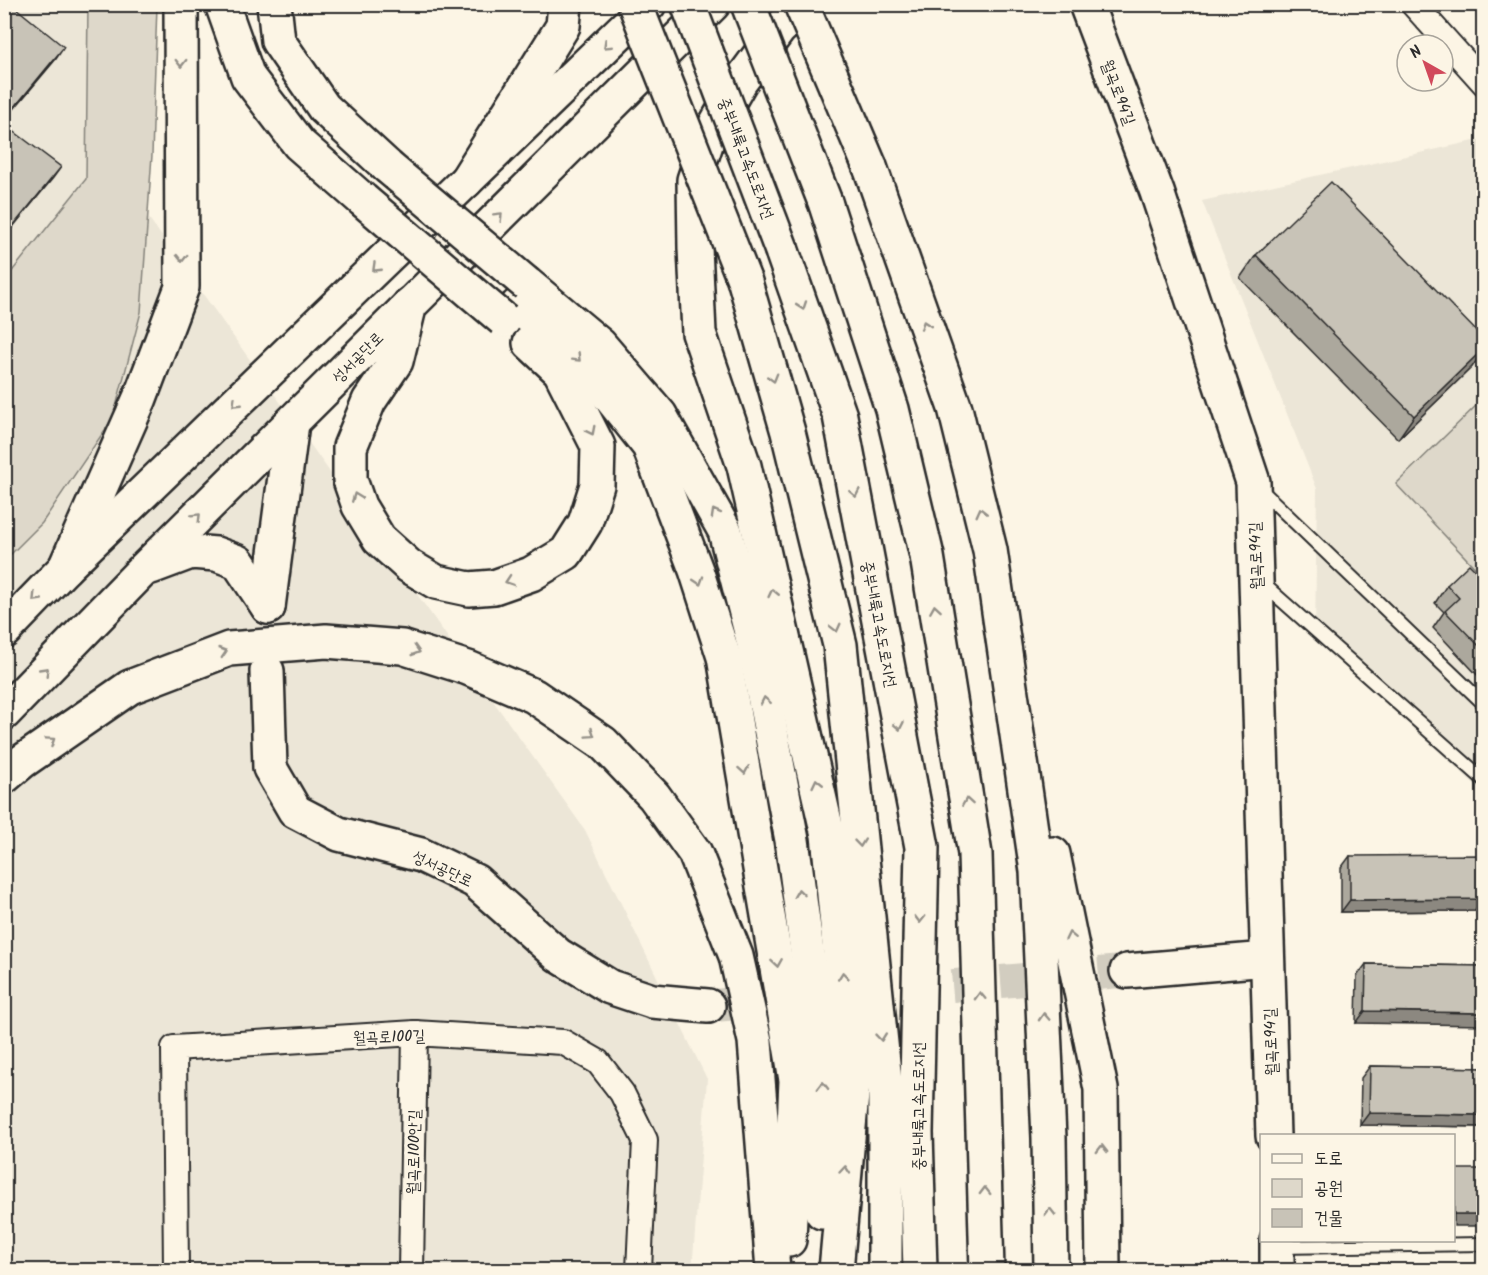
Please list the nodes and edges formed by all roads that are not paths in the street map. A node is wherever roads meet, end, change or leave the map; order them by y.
1 (181, 4) edge
2 (222, 4) edge
3 (240, 4) edge
4 (274, 4) edge
5 (565, 4) edge
6 (635, 4) edge
7 (649, 4) edge
8 (688, 4) edge
9 (713, 4) edge
10 (748, 4) edge
11 (803, 4) edge
12 (1413, 4) edge
13 (1087, 5) edge
14 (1484, 83) edge
15 (466, 182) junction
16 (376, 185) junction
17 (516, 303) junction
18 (410, 304) junction
19 (292, 423) junction
20 (1253, 482) junction
21 (990, 550) junction
22 (65, 568) junction
23 (142, 571) junction
24 (1256, 577) junction
25 (4, 631) edge
26 (267, 671) dead end
27 (1484, 704) edge
28 (4, 713) edge
29 (4, 777) edge
30 (1484, 780) edge
31 (1267, 959) junction
32 (1127, 971) tunnel mouth
33 (708, 1006) tunnel mouth
34 (415, 1033) junction
35 (1273, 1134) edge
36 (1484, 1245) edge
37 (1277, 1253) edge
38 (176, 1270) edge
39 (411, 1270) edge
40 (639, 1270) edge
41 (773, 1270) edge
42 (787, 1270) edge
43 (821, 1270) edge
44 (836, 1270) edge
45 (885, 1270) edge
46 (920, 1270) edge
47 (987, 1270) edge
48 (1051, 1270) edge
49 (1103, 1270) edge

1 -> 22 main road
2 - 16 main road
3 - 16 main road
4 - 16 main road
5 - 15 main road
6 -> 45 main road, bridge
7 -> 15 main road
8 -> 46 main road, 중부내륙고속도로지선, bridge
18 -> 9 main road, 성서공단로
47 -> 10 main road, bridge
21 -> 11 main road, bridge
44 -> 11 main road
12 - 14 street
13 - 20 main road, 월곡로94길
15 -> 22 main road
16 - 17 main road
17 -> 18 main road
17 -> 42 main road
43 -> 17 main road
18 - 19 main road, 성서공단로
23 -> 19 main road, 성서공단로
19 - 23 main road
20 - 24 main road, 월곡로94길
20 - 27 lane
48 -> 21 main road
49 -> 21 main road
22 -> 25 main road
28 -> 23 main road, 성서공단로
24 - 30 lane
24 - 31 main road, 월곡로94길
26 - 33 main road, 성서공단로
29 -> 41 main road
31 - 32 main road
31 - 35 main road, 월곡로94길
34 - 38 street, 월곡로100길
34 - 39 street, 월곡로100안길
34 - 40 street, 월곡로100길
36 - 37 lane

